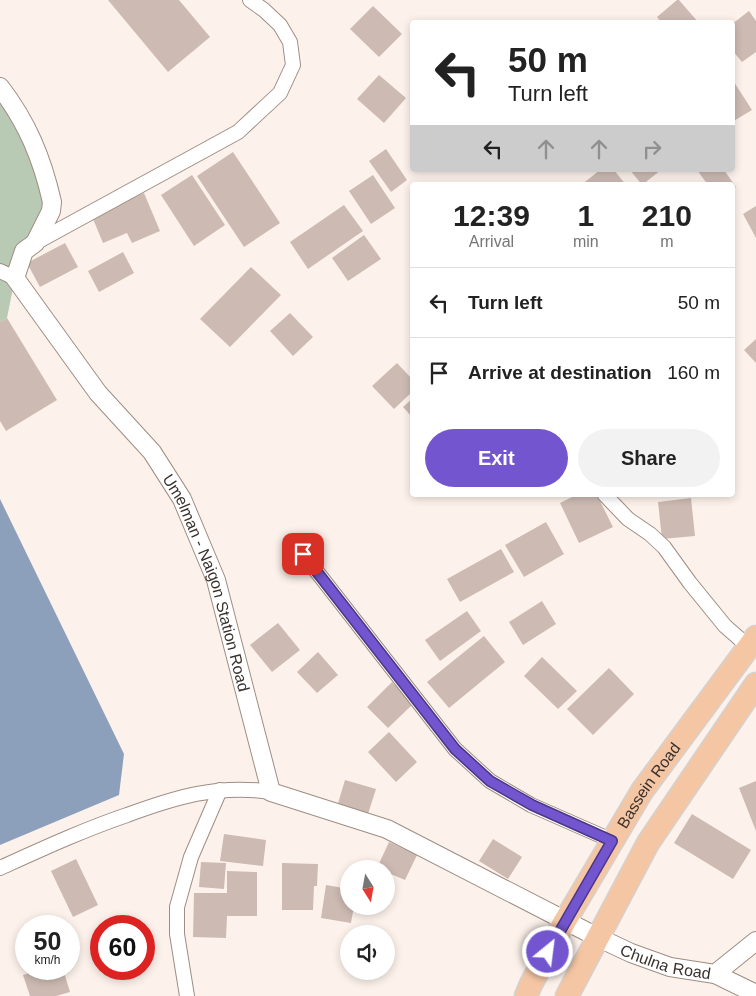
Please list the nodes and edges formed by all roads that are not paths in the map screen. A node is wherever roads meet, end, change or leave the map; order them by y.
1 (250, 0) edge
2 (0, 87) edge
3 (34, 242) junction
4 (8, 274) edge
5 (607, 497) edge
6 (303, 554) dead end
7 (752, 642) edge
8 (756, 684) edge
9 (220, 790) junction
10 (271, 792) junction
11 (612, 841) junction
12 (0, 868) edge
13 (566, 921) junction
14 (597, 937) junction
15 (756, 941) edge
16 (715, 974) junction
17 (756, 994) edge
18 (188, 996) edge
19 (526, 996) edge
20 (567, 996) edge

1 - 3 street
2 - 3 street, Umelman - Naigon Station Road
3 - 4 street, Umelman - Naigon Station Road
4 - 10 street, Umelman - Naigon Station Road
5 - 7 street
6 - 11 street
7 - 11 main road, Bassein Road
8 - 14 main road, Bassein Road
9 - 10 street
9 - 12 street
9 - 18 street
10 - 13 street
11 - 13 main road, Bassein Road
13 - 14 street
13 - 19 main road, Bassein Road
14 - 16 street, Chulna Road
14 - 20 main road, Bassein Road
15 - 16 street, Chulna Road
16 - 17 street

